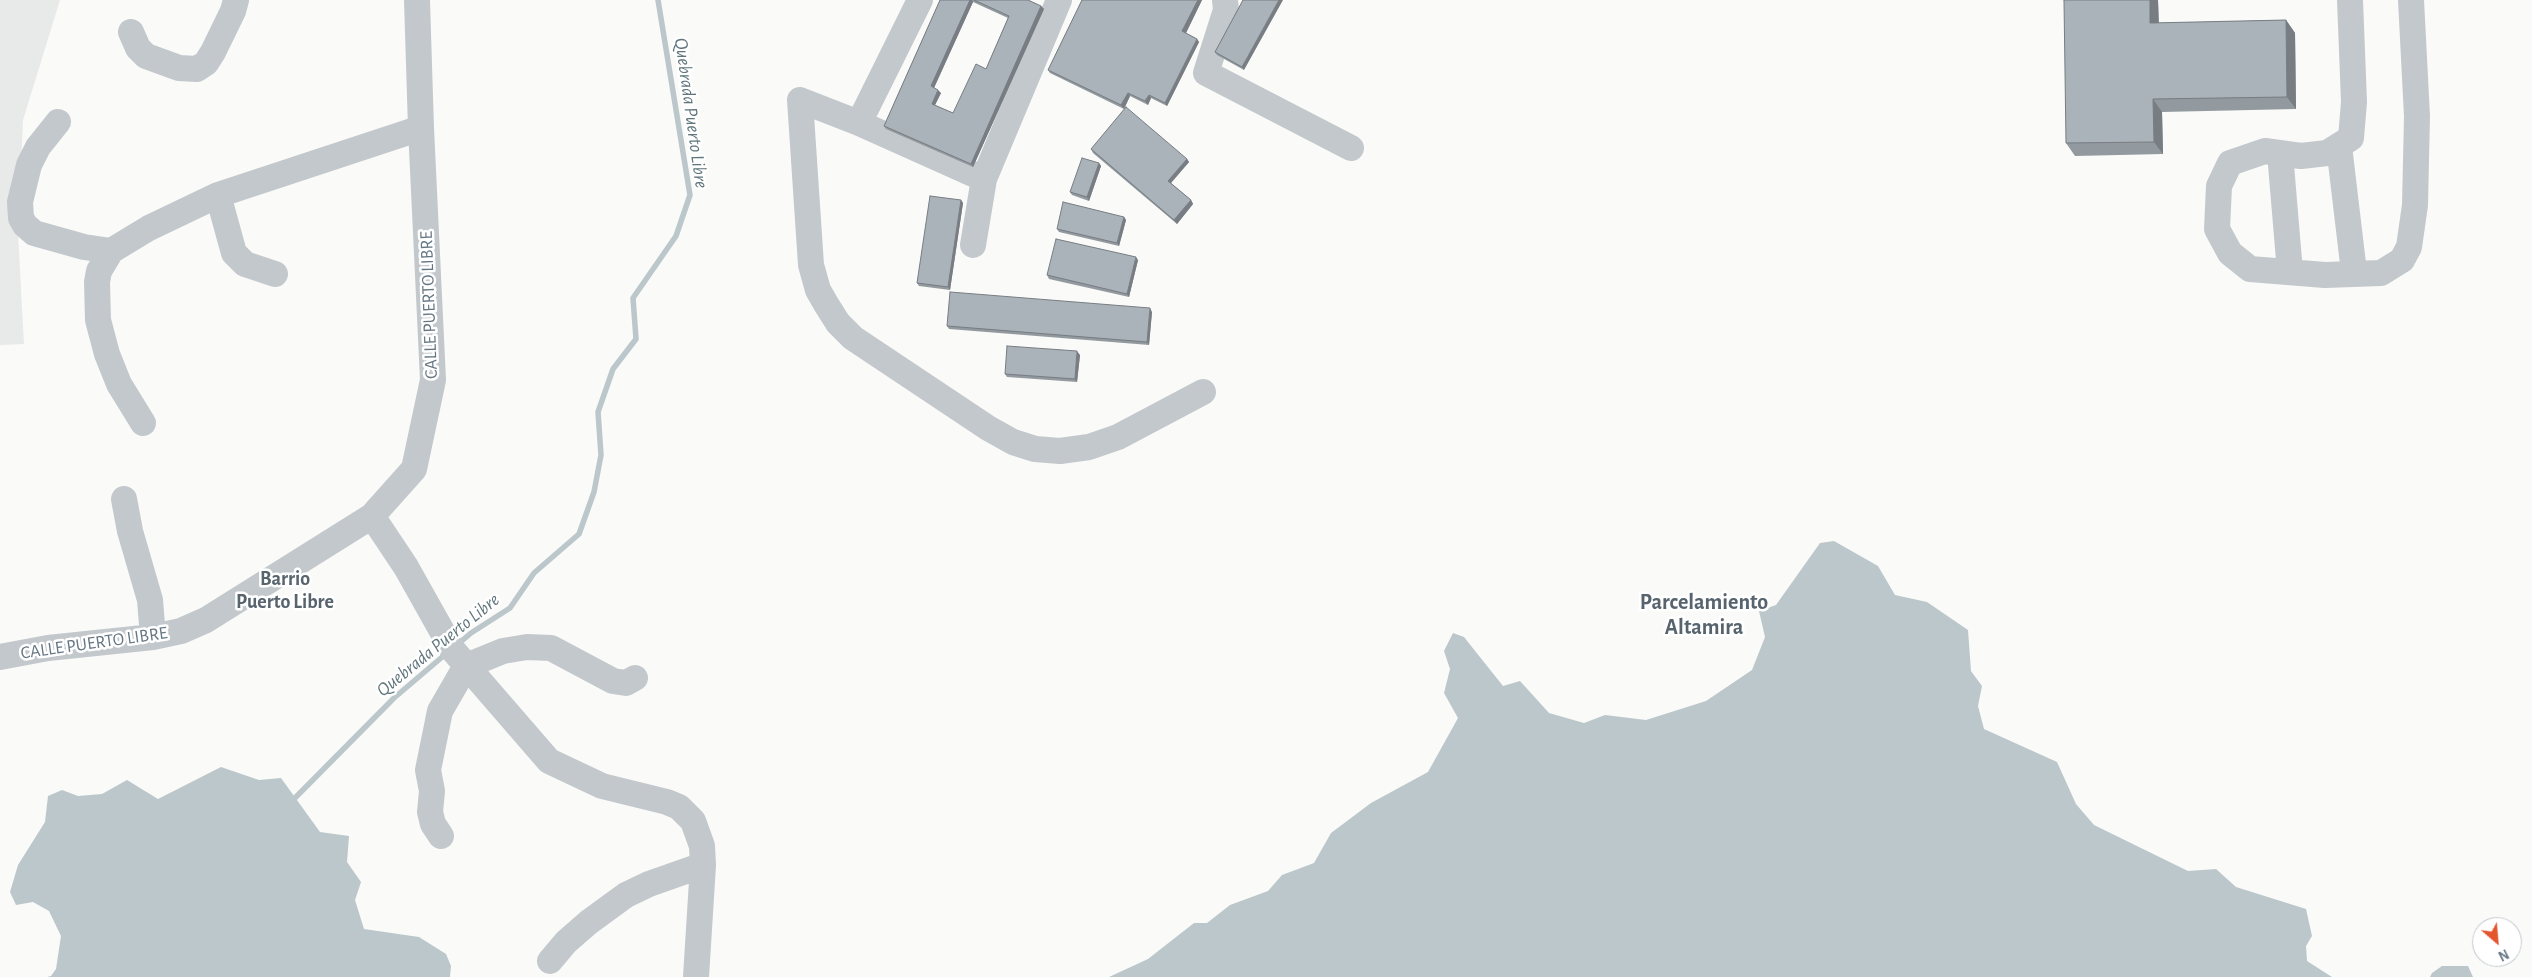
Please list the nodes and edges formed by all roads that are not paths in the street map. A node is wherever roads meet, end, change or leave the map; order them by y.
1 (236, 0) edge
2 (418, 0) edge
3 (920, 0) edge
4 (1059, 0) edge
5 (1225, 0) edge
6 (2350, 0) edge
7 (2411, 0) edge
8 (131, 32) dead end
9 (58, 122) dead end
10 (859, 123) junction
11 (421, 128) junction
12 (2340, 146) junction
13 (1351, 148) dead end
14 (2280, 153) junction
15 (984, 179) junction
16 (218, 195) junction
17 (974, 245) dead end
18 (111, 251) junction
19 (2290, 272) junction
20 (2354, 272) junction
21 (275, 274) dead end
22 (1203, 392) dead end
23 (143, 422) dead end
24 (124, 498) dead end
25 (372, 516) junction
26 (154, 637) junction
27 (0, 657) edge
28 (466, 666) junction
29 (635, 678) dead end
30 (441, 836) dead end
31 (703, 865) junction
32 (550, 961) dead end
33 (696, 977) edge

1 - 8 street
2 - 11 street, CALLE PUERTO LIBRE
3 - 10 street
4 - 15 street
5 - 13 street
6 - 12 street
7 - 20 street
9 - 18 street
10 - 15 street
10 - 22 street
11 - 16 street
11 - 25 street, CALLE PUERTO LIBRE
12 - 14 street
12 - 20 street
14 - 19 street
14 - 19 street
15 - 17 street
16 - 18 street
16 - 21 street
18 - 23 street
19 - 20 street
24 - 26 street
25 - 26 street, CALLE PUERTO LIBRE
25 - 28 street
26 - 27 street, CALLE PUERTO LIBRE
28 - 29 street
28 - 30 street
28 - 31 street
31 - 32 street
31 - 33 street

